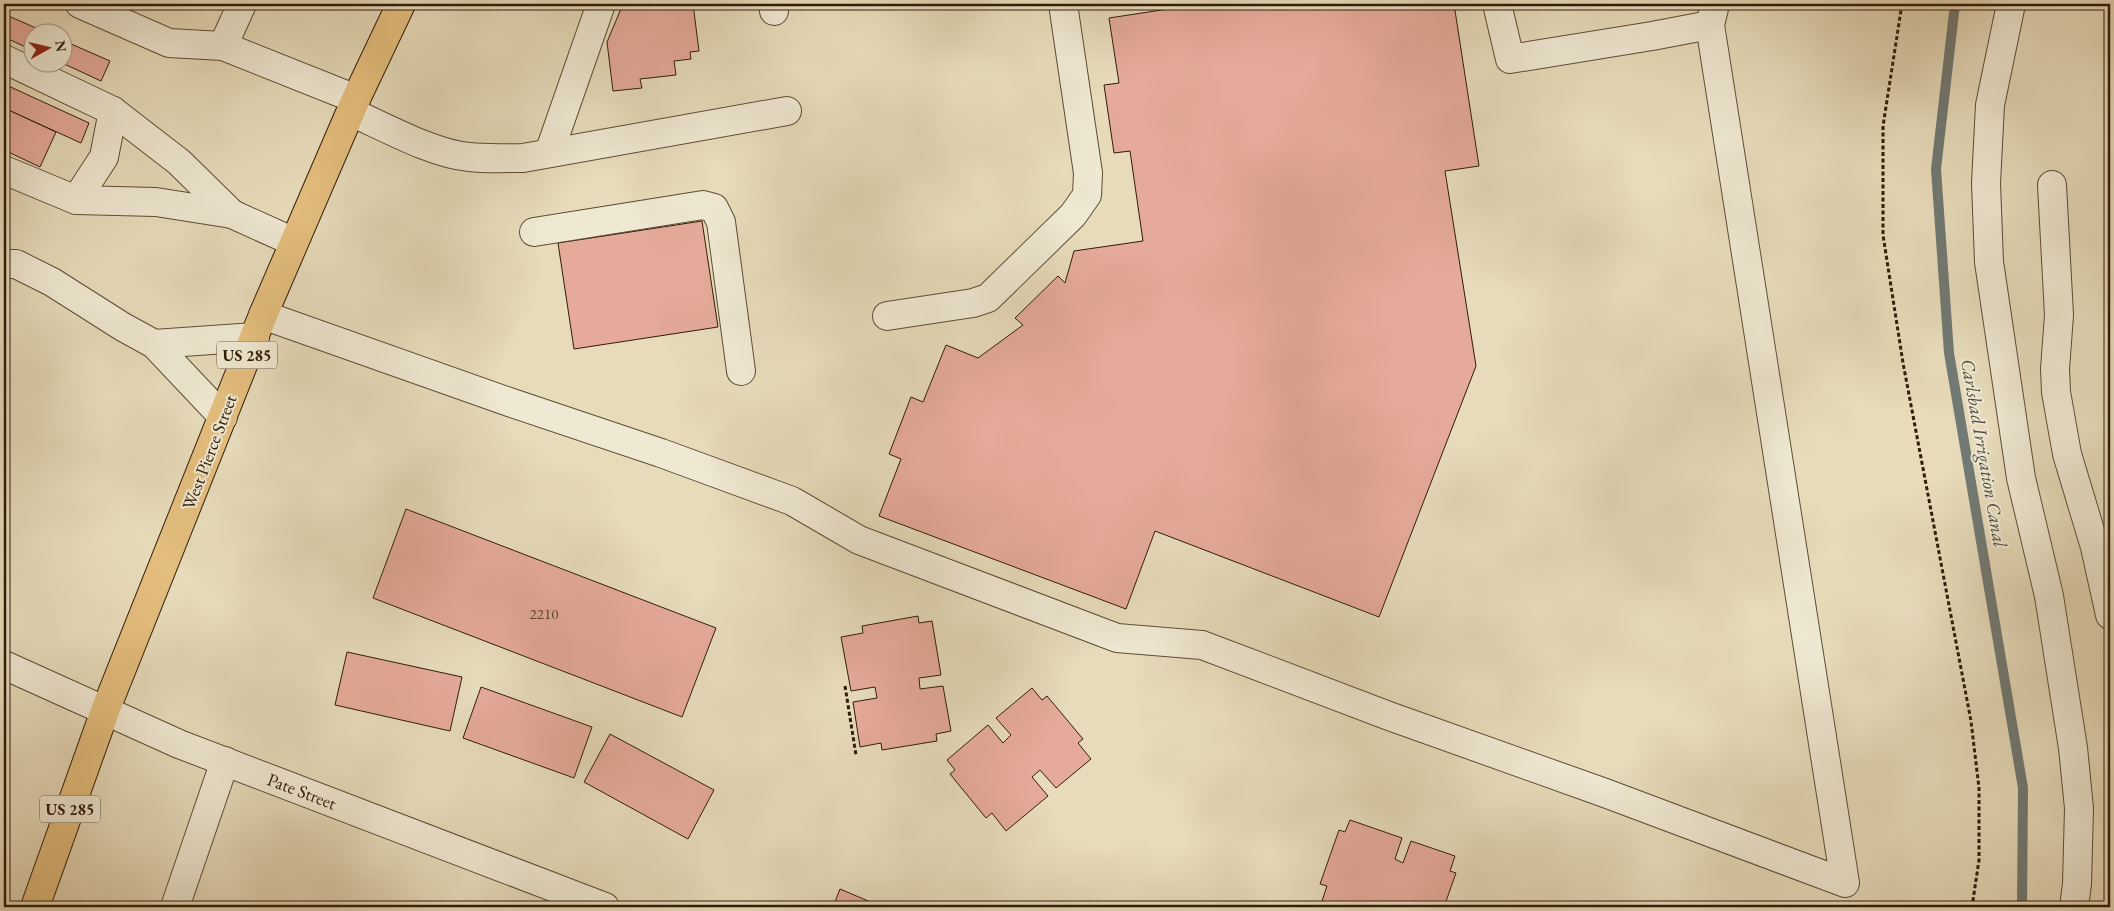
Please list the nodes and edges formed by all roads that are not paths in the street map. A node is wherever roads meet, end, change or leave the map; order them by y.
1 (80, 4) edge
2 (242, 4) edge
3 (401, 4) edge
4 (601, 4) edge
5 (1063, 4) edge
6 (1498, 4) edge
7 (2011, 4) edge
8 (1713, 14) edge
9 (223, 46) junction
10 (4, 59) edge
11 (354, 105) junction
12 (113, 111) junction
13 (787, 111) dead end
14 (549, 153) junction
15 (4, 160) edge
16 (4, 170) edge
17 (2052, 185) dead end
18 (67, 196) junction
19 (232, 214) junction
20 (534, 232) dead end
21 (294, 242) junction
22 (4, 264) edge
23 (887, 316) dead end
24 (259, 326) junction
25 (154, 344) junction
26 (741, 371) dead end
27 (223, 417) junction
28 (2110, 615) edge
29 (4, 665) edge
30 (105, 711) junction
31 (226, 761) junction
32 (35, 907) edge
33 (175, 907) edge
34 (605, 907) edge
35 (2074, 907) edge

1 - 9 street
2 - 9 street
3 - 11 highway, West Pierce Street / US 285
4 - 14 street
5 - 23 street
6 - 8 street
7 - 35 street
8 - 24 street
9 - 11 street
10 - 12 street
11 - 14 street
11 - 21 highway, West Pierce Street / US 285
12 - 18 street
12 - 19 street
13 - 14 street
15 - 18 street
16 - 18 street
17 - 28 street
18 - 19 street
19 - 21 street
20 - 26 street
21 - 24 highway, West Pierce Street / US 285
22 - 25 street
24 - 25 street
24 - 27 highway, West Pierce Street / US 285
25 - 27 street
27 - 30 highway, West Pierce Street / US 285
29 - 30 street, Pate Street
30 - 31 street, Pate Street
30 - 32 highway, West Pierce Street / US 285
31 - 33 street
31 - 34 street, Pate Street

